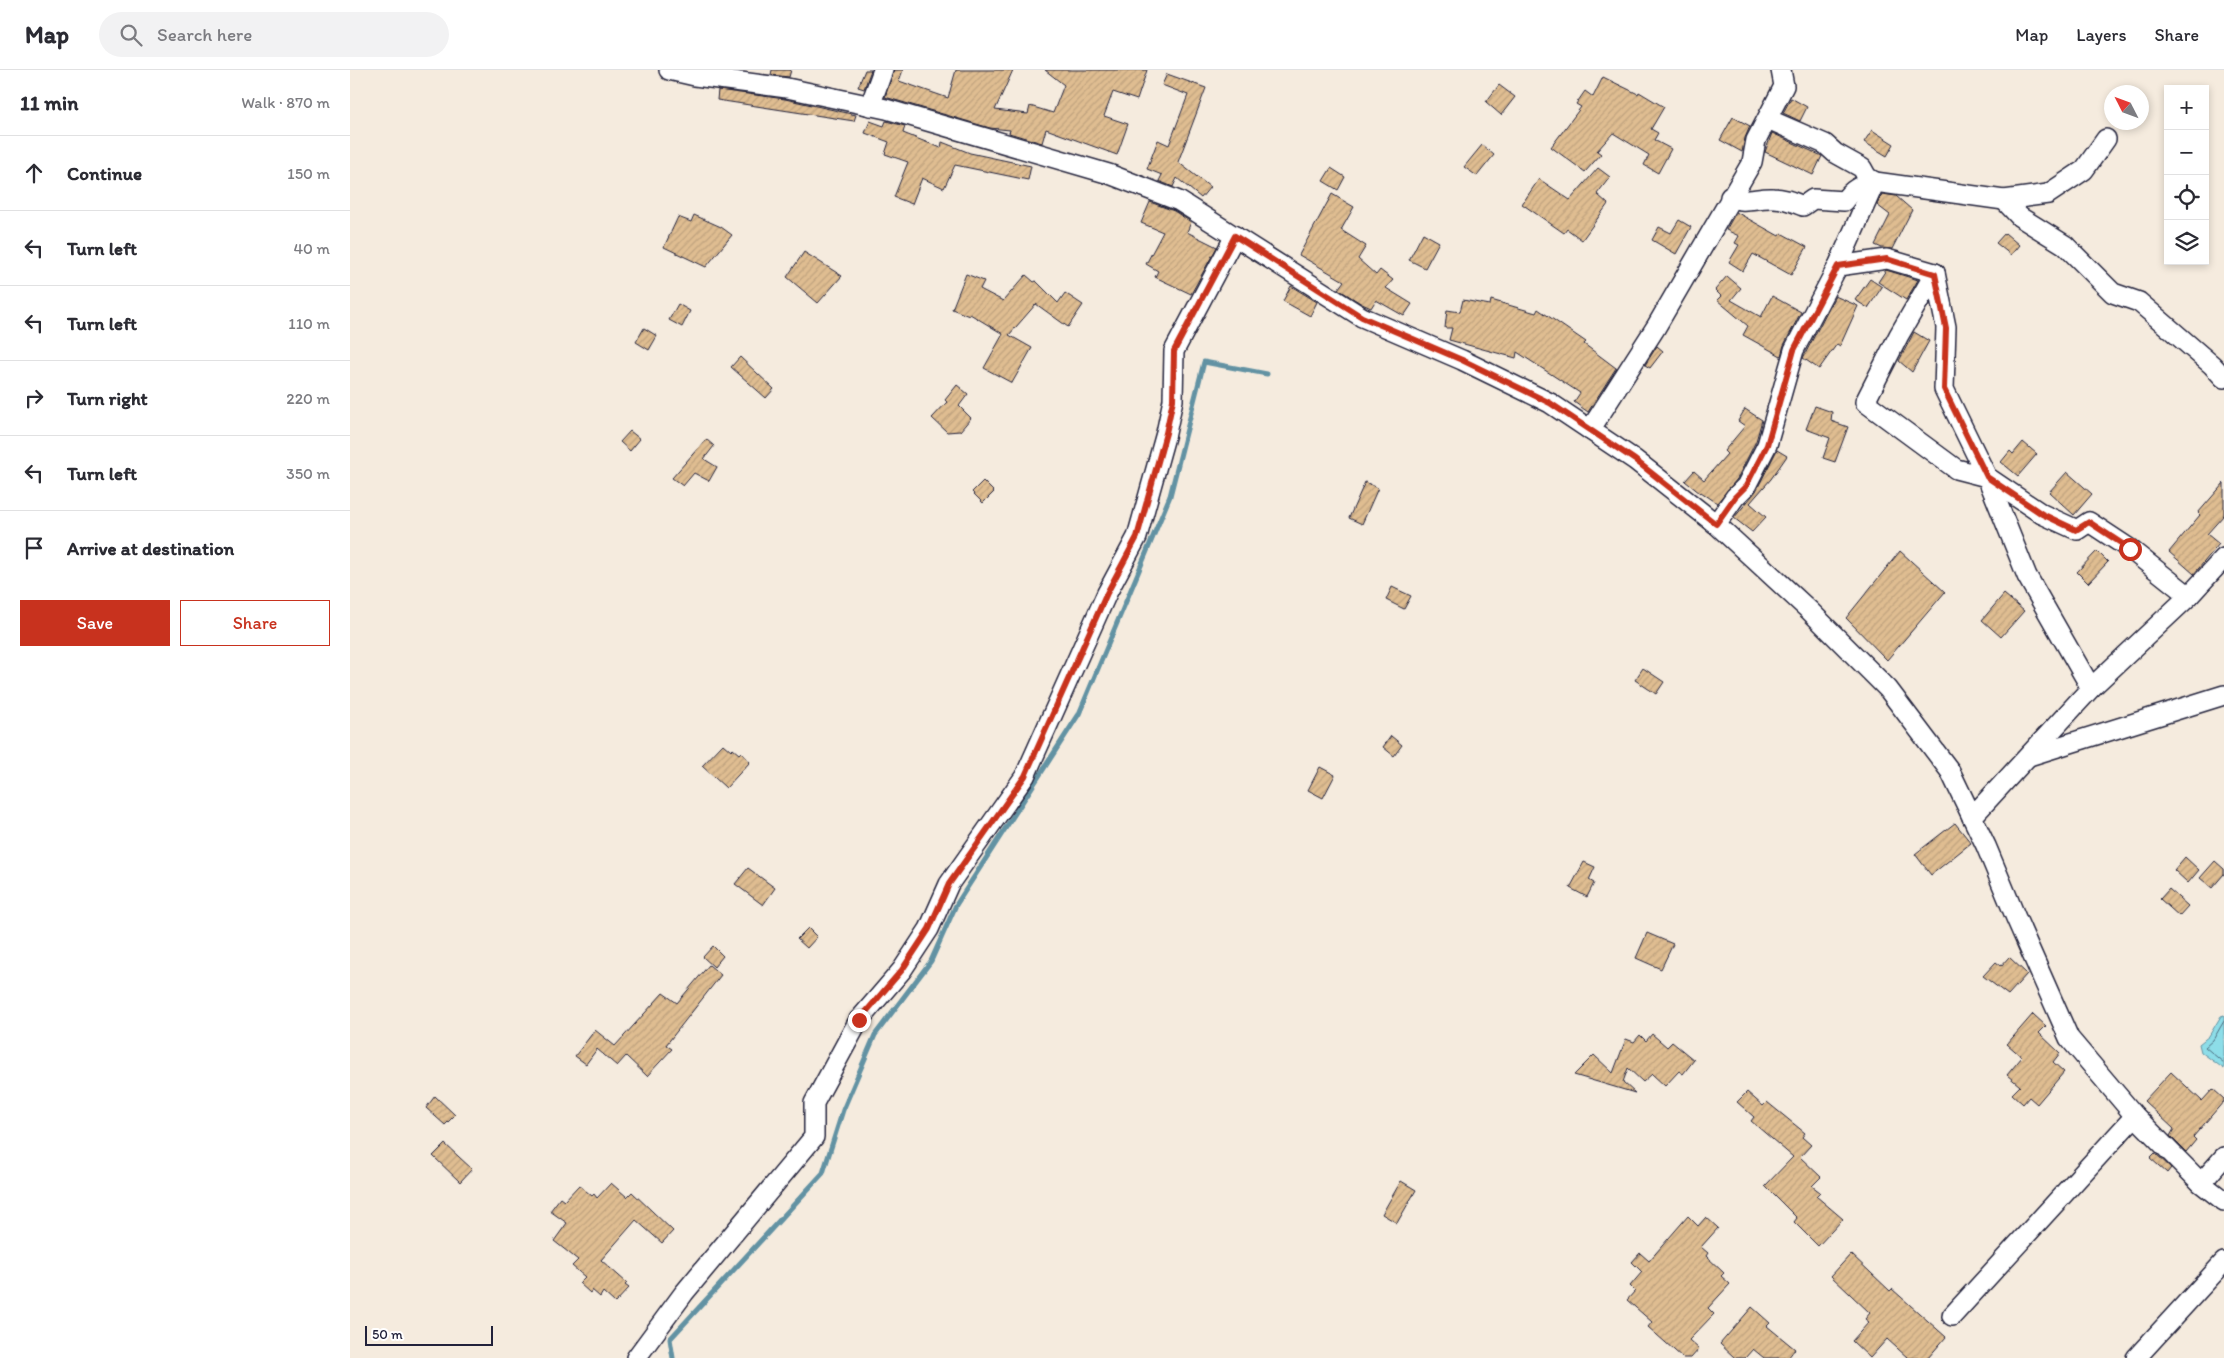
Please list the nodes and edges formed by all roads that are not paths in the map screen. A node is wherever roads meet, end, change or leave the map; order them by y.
1 (669, 70) edge
2 (883, 70) edge
3 (1781, 70) edge
4 (870, 106) junction
5 (1768, 119) junction
6 (2106, 139) dead end
7 (1875, 182) junction
8 (1730, 197) junction
9 (2004, 200) junction
10 (1235, 236) junction
11 (1838, 266) junction
12 (1935, 274) junction
13 (2220, 366) edge
14 (1590, 430) junction
15 (1987, 477) junction
16 (1716, 524) junction
17 (2224, 558) edge
18 (2189, 596) junction
19 (2091, 688) junction
20 (2224, 695) edge
21 (2028, 756) junction
22 (1972, 817) junction
23 (2135, 1116) junction
24 (2224, 1157) edge
25 (2201, 1183) junction
26 (2224, 1201) edge
27 (2224, 1262) edge
28 (1952, 1316) dead end
29 (636, 1358) edge
30 (2136, 1358) edge

1 - 4 street
2 - 4 street
3 - 5 street
4 - 10 street
5 - 7 street
5 - 8 street
6 - 9 street
7 - 8 street
7 - 9 street
7 - 11 street
8 - 14 street
9 - 13 street
10 - 14 street
10 - 29 street
11 - 12 street
11 - 16 street
12 - 15 street
12 - 15 street
14 - 16 street
15 - 18 street
15 - 19 street
16 - 22 street
17 - 18 street
18 - 19 street
19 - 21 street
20 - 21 street
21 - 22 street
22 - 23 street
23 - 25 street
23 - 28 street
24 - 25 street
25 - 26 street
27 - 30 street

